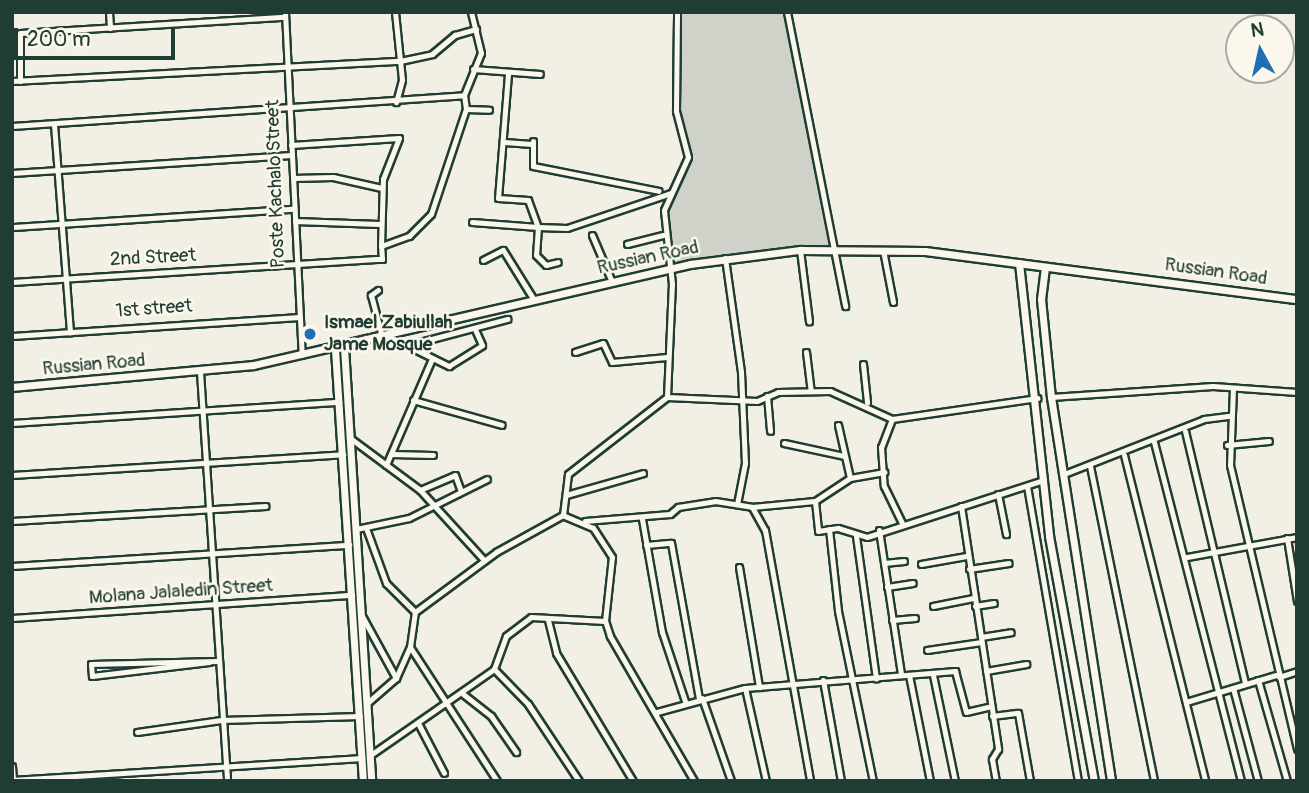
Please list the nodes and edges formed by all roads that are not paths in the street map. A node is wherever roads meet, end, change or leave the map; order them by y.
1 (109, 12) edge
2 (395, 12) edge
3 (471, 12) edge
4 (677, 12) edge
5 (787, 12) edge
6 (285, 15) edge
7 (110, 28) junction
8 (476, 29) junction
9 (400, 61) junction
10 (287, 67) junction
11 (473, 69) junction
12 (508, 74) junction
13 (540, 74) dead end
14 (12, 81) edge
15 (20, 81) junction
16 (464, 95) junction
17 (396, 102) junction
18 (466, 108) junction
19 (289, 109) junction
20 (489, 110) dead end
21 (54, 124) junction
22 (12, 126) edge
23 (504, 142) junction
24 (291, 145) junction
25 (291, 155) junction
26 (57, 171) junction
27 (12, 173) edge
28 (293, 178) junction
29 (382, 188) junction
30 (662, 192) junction
31 (671, 192) junction
32 (294, 209) junction
33 (295, 221) junction
34 (472, 222) dead end
35 (60, 224) junction
36 (379, 224) junction
37 (12, 227) edge
38 (538, 227) junction
39 (592, 235) dead end
40 (663, 235) junction
41 (626, 244) dead end
42 (381, 246) junction
43 (838, 249) junction
44 (883, 249) junction
45 (800, 250) junction
46 (725, 258) junction
47 (483, 260) dead end
48 (558, 262) dead end
49 (1019, 263) junction
50 (295, 265) junction
51 (1045, 267) junction
52 (667, 271) junction
53 (64, 279) junction
54 (12, 282) edge
55 (612, 282) junction
56 (378, 290) dead end
57 (1297, 299) edge
58 (534, 300) junction
59 (893, 302) dead end
60 (845, 306) dead end
61 (299, 317) junction
62 (507, 318) dead end
63 (809, 321) dead end
64 (475, 328) junction
65 (70, 332) junction
66 (12, 336) edge
67 (386, 338) junction
68 (405, 346) junction
69 (344, 347) junction
70 (335, 349) junction
71 (575, 352) dead end
72 (806, 352) dead end
73 (302, 355) junction
74 (667, 356) junction
75 (431, 361) junction
76 (863, 364) dead end
77 (200, 372) junction
78 (12, 387) edge
79 (1233, 388) junction
80 (811, 390) junction
81 (1297, 393) edge
82 (767, 396) junction
83 (667, 397) junction
84 (1051, 397) junction
85 (1037, 398) junction
86 (413, 400) junction
87 (339, 402) junction
88 (738, 402) junction
89 (866, 403) junction
90 (202, 410) junction
91 (1230, 416) junction
92 (892, 419) junction
93 (12, 423) edge
94 (502, 425) dead end
95 (838, 425) dead end
96 (771, 431) dead end
97 (1185, 431) junction
98 (350, 438) junction
99 (1269, 440) dead end
100 (1154, 442) junction
101 (784, 443) dead end
102 (1227, 445) junction
103 (343, 454) junction
104 (391, 454) junction
105 (433, 455) dead end
106 (1124, 455) junction
107 (844, 456) junction
108 (206, 462) junction
109 (386, 465) junction
110 (1090, 466) junction
111 (884, 472) junction
112 (643, 473) dead end
113 (1064, 474) junction
114 (12, 475) edge
115 (850, 478) junction
116 (487, 479) dead end
117 (1044, 480) junction
118 (1027, 486) junction
119 (460, 489) junction
120 (420, 490) junction
121 (998, 494) junction
122 (566, 495) junction
123 (815, 502) junction
124 (433, 503) junction
125 (737, 505) junction
126 (266, 506) dead end
127 (961, 506) junction
128 (752, 507) junction
129 (208, 509) junction
130 (563, 514) junction
131 (642, 519) junction
132 (12, 521) edge
133 (585, 521) junction
134 (902, 523) junction
135 (366, 528) junction
136 (356, 529) junction
137 (829, 529) junction
138 (880, 530) junction
139 (1006, 534) dead end
140 (856, 537) junction
141 (1297, 537) edge
142 (1287, 538) junction
143 (1247, 543) junction
144 (349, 545) junction
145 (646, 545) junction
146 (1218, 551) junction
147 (214, 554) junction
148 (966, 556) junction
149 (1186, 557) junction
150 (484, 560) junction
151 (904, 561) dead end
152 (1009, 563) dead end
153 (884, 564) junction
154 (921, 564) dead end
155 (12, 566) edge
156 (739, 567) dead end
157 (969, 569) junction
158 (913, 583) dead end
159 (887, 587) junction
160 (352, 595) junction
161 (973, 598) junction
162 (1297, 601) edge
163 (994, 603) dead end
164 (933, 606) dead end
165 (975, 606) junction
166 (220, 607) junction
167 (415, 612) junction
168 (358, 615) junction
169 (12, 618) edge
170 (915, 618) dead end
171 (548, 620) junction
172 (605, 621) junction
173 (892, 621) junction
174 (1011, 632) dead end
175 (981, 640) junction
176 (410, 646) junction
177 (927, 650) dead end
178 (217, 661) junction
179 (209, 662) junction
180 (1026, 664) dead end
181 (494, 669) junction
182 (986, 671) junction
183 (1297, 671) edge
184 (901, 674) junction
185 (909, 675) junction
186 (933, 675) junction
187 (1277, 676) junction
188 (396, 678) junction
189 (851, 679) junction
190 (876, 679) junction
191 (823, 680) junction
192 (1258, 680) junction
193 (791, 682) junction
194 (1245, 682) junction
195 (759, 687) junction
196 (745, 688) junction
197 (1233, 688) junction
198 (1219, 692) junction
199 (463, 694) junction
200 (701, 698) junction
201 (685, 701) junction
202 (1186, 702) junction
203 (366, 704) junction
204 (443, 706) junction
205 (991, 706) junction
206 (657, 712) junction
207 (360, 716) junction
208 (992, 716) junction
209 (1101, 716) junction
210 (1084, 718) junction
211 (221, 720) junction
212 (419, 725) junction
213 (1294, 729) edge
214 (137, 732) dead end
215 (1297, 749) edge
216 (516, 752) dead end
217 (366, 757) junction
218 (224, 763) junction
219 (12, 766) edge
220 (444, 773) dead end
221 (13, 780) edge
222 (227, 781) edge
223 (363, 781) edge
224 (370, 781) edge
225 (497, 781) edge
226 (579, 781) edge
227 (633, 781) edge
228 (694, 781) edge
229 (731, 781) edge
230 (766, 781) edge
231 (810, 781) edge
232 (841, 781) edge
233 (873, 781) edge
234 (930, 781) edge
235 (955, 781) edge
236 (996, 781) edge
237 (1030, 781) edge
238 (1078, 781) edge
239 (1094, 781) edge
240 (1111, 781) edge
241 (1154, 781) edge
242 (1205, 781) edge
243 (1241, 781) edge
244 (1258, 781) edge
245 (1287, 781) edge

1 - 7 street
2 - 9 street
3 - 8 street
4 - 31 street
5 - 43 street
6 - 7 street
6 - 10 street, Poste Kachalo Street
7 - 15 street
8 - 9 street
8 - 11 street
9 - 10 street
9 - 17 street
10 - 15 street
10 - 19 street, Poste Kachalo Street
11 - 12 street
11 - 16 street
12 - 13 street
12 - 23 street
14 - 15 street
16 - 17 street
16 - 18 street
17 - 19 street
18 - 20 street
18 - 42 street
19 - 21 street
19 - 24 street, Poste Kachalo Street
21 - 22 street
21 - 26 street
23 - 30 street
23 - 38 street
24 - 25 street, Poste Kachalo Street
24 - 29 street
25 - 26 street
25 - 28 street, Poste Kachalo Street
26 - 27 street
26 - 35 street
28 - 29 street
28 - 32 street, Poste Kachalo Street
29 - 36 street
30 - 31 street
30 - 38 street
31 - 40 street
32 - 33 street, Poste Kachalo Street
32 - 35 street
33 - 36 street
33 - 50 street, Poste Kachalo Street
34 - 38 street
35 - 37 street
35 - 53 street
36 - 42 street
38 - 48 street
39 - 55 street
40 - 41 street
40 - 52 street
42 - 50 street, 2nd Street
43 - 44 main road, Russian Road
43 - 45 main road, Russian Road
43 - 60 street
44 - 49 main road, Russian Road
44 - 59 street
45 - 46 main road, Russian Road
45 - 63 street
46 - 52 main road, Russian Road
46 - 88 street
47 - 58 street
49 - 51 main road, Russian Road
49 - 85 main road
50 - 53 street, 2nd Street
50 - 61 street, Poste Kachalo Street
51 - 57 main road, Russian Road
51 - 84 main road
52 - 55 main road, Russian Road
52 - 74 street
53 - 54 street, 2nd Street
53 - 65 street
55 - 58 main road, Russian Road
56 - 67 street
58 - 67 main road, Russian Road
61 - 65 street, 1st street
61 - 73 street, Poste Kachalo Street
62 - 64 street
64 - 68 street
64 - 75 street
65 - 66 street, 1st street
67 - 68 street
67 - 69 main road, Russian Road
68 - 75 street
69 - 70 main road, Russian Road
69 - 98 main road
70 - 73 main road, Russian Road
70 - 87 main road
71 - 74 street
72 - 80 street
73 - 77 main road, Russian Road
74 - 83 street
75 - 86 street
76 - 89 street
77 - 78 main road, Russian Road
77 - 90 street
79 - 81 street
79 - 84 street
79 - 91 street
80 - 82 street
80 - 89 street
82 - 88 street
82 - 96 street
83 - 88 street
83 - 122 street
84 - 113 main road
85 - 92 street
85 - 117 main road
86 - 94 street
86 - 104 street
87 - 90 street
87 - 103 main road
88 - 125 street
89 - 92 street
90 - 93 street
90 - 108 street
91 - 97 street
91 - 102 street
92 - 111 street
95 - 107 street
97 - 100 street
97 - 146 street
98 - 109 street
98 - 136 main road
99 - 102 street
100 - 106 street
100 - 149 street
101 - 107 street
102 - 143 street
103 - 108 street
103 - 144 main road
104 - 105 street
104 - 109 street
106 - 110 street
106 - 202 street
107 - 115 street
108 - 114 street
108 - 129 street
109 - 120 street
110 - 113 street
110 - 241 street
111 - 115 street
111 - 134 street
112 - 122 street
113 - 209 main road
115 - 123 street
116 - 119 street
117 - 118 street
117 - 210 main road
118 - 121 street
118 - 238 street
119 - 120 street
119 - 124 street
120 - 124 street
121 - 127 street
121 - 139 street
122 - 130 street
123 - 128 street
123 - 137 street
124 - 135 street
124 - 150 street
125 - 128 street
125 - 131 street
126 - 129 street
127 - 134 street
127 - 148 street
128 - 193 street
129 - 132 street
129 - 147 street
130 - 133 street
130 - 150 street
131 - 133 street
131 - 145 street
133 - 172 street
134 - 138 street
135 - 136 street
135 - 167 street
136 - 168 main road
137 - 140 street
137 - 189 street
138 - 140 street
138 - 153 street
140 - 190 street
141 - 142 street
142 - 143 street
142 - 162 street
143 - 146 street
143 - 187 street
144 - 147 street
144 - 160 main road
145 - 200 street
145 - 201 street
146 - 149 street
146 - 194 street
147 - 155 street
147 - 166 street
148 - 154 street
148 - 157 street
149 - 198 street
150 - 167 street
151 - 153 street
152 - 157 street
153 - 159 street
156 - 195 street
157 - 161 street
158 - 159 street
159 - 173 street
160 - 166 street, Molana Jalaledin Street
160 - 168 main road
161 - 164 street
161 - 165 street
163 - 165 street
165 - 175 street
166 - 169 street, Molana Jalaledin Street
166 - 178 street
167 - 176 street
168 - 188 street
168 - 203 main road
168 - 207 main road
170 - 173 street
171 - 172 street
171 - 181 street
171 - 227 street
172 - 206 street
173 - 184 street
174 - 175 street
175 - 177 street
175 - 182 street
176 - 188 street
176 - 204 street
178 - 179 street
178 - 211 street
179 - 179 street
180 - 182 street
181 - 199 street
181 - 226 street
182 - 205 street
183 - 187 street
184 - 185 street
184 - 190 street
185 - 186 street
185 - 234 street
186 - 205 street
186 - 235 street
187 - 192 street
187 - 213 street
188 - 203 street
189 - 190 street
189 - 191 street
189 - 233 street
191 - 193 street
191 - 232 street
192 - 194 street
192 - 245 street
193 - 195 street
193 - 231 street
194 - 197 street
195 - 196 street
196 - 200 street
196 - 230 street
197 - 198 street
197 - 244 street
198 - 202 street
198 - 243 street
199 - 204 street
199 - 216 street
200 - 201 street
200 - 229 street
201 - 206 street
202 - 242 street
203 - 217 main road
204 - 212 street
204 - 225 street
205 - 208 street
206 - 228 street
207 - 211 street
207 - 217 main road
208 - 236 street
208 - 237 street
209 - 210 main road
209 - 240 main road
210 - 239 main road
211 - 214 street
211 - 218 street
212 - 217 street
212 - 220 street
213 - 215 street
217 - 218 street
217 - 223 main road
217 - 224 main road
218 - 221 street
218 - 222 street
219 - 221 street

